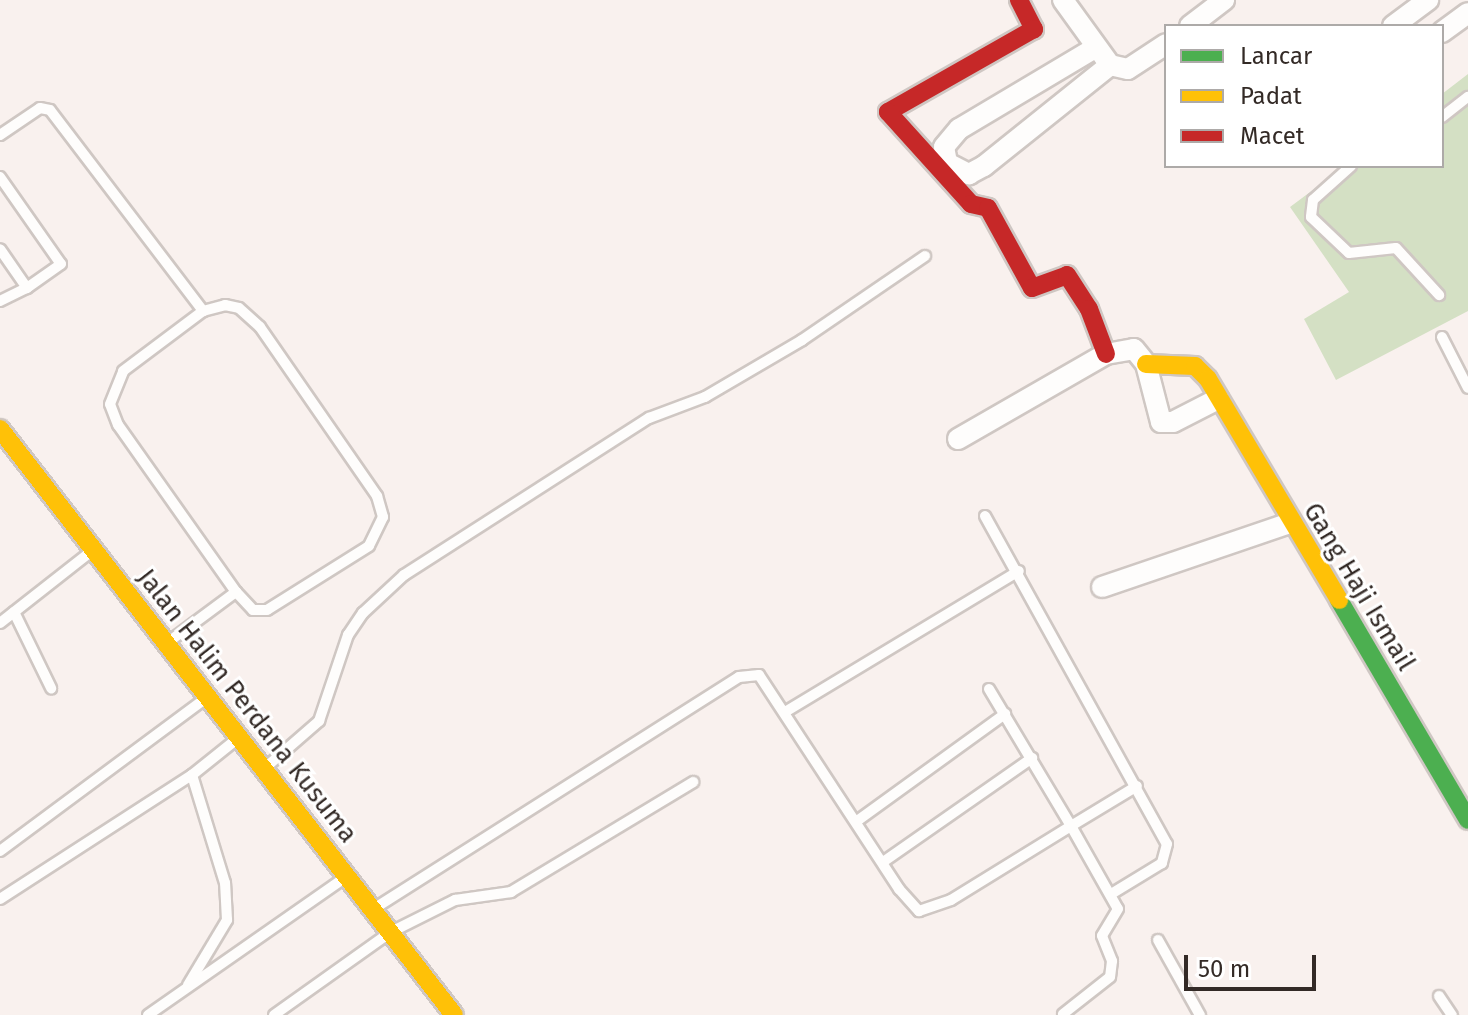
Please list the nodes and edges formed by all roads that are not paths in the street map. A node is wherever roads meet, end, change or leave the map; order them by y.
1 (1019, 0) edge
2 (1063, 0) edge
3 (1224, 0) edge
4 (1428, 0) edge
5 (1468, 13) edge
6 (1193, 24) edge
7 (1396, 24) edge
8 (1444, 31) edge
9 (1164, 45) edge
10 (1095, 48) junction
11 (1110, 65) junction
12 (1468, 97) edge
13 (1444, 115) edge
14 (0, 135) edge
15 (1349, 168) edge
16 (1, 182) edge
17 (0, 249) edge
18 (925, 256) dead end
19 (27, 288) junction
20 (1439, 295) dead end
21 (0, 301) edge
22 (203, 311) junction
23 (1442, 337) dead end
24 (1106, 354) junction
25 (1146, 364) junction
26 (1468, 388) edge
27 (1218, 399) junction
28 (0, 429) edge
29 (958, 439) dead end
30 (985, 516) dead end
31 (1290, 523) junction
32 (93, 550) junction
33 (1019, 571) junction
34 (1102, 587) dead end
35 (236, 592) junction
36 (14, 612) junction
37 (0, 623) edge
38 (165, 644) junction
39 (51, 688) dead end
40 (989, 689) dead end
41 (207, 697) junction
42 (785, 712) junction
43 (1005, 714) junction
44 (237, 739) junction
45 (1032, 758) junction
46 (261, 772) junction
47 (192, 775) junction
48 (693, 782) dead end
49 (1137, 786) junction
50 (1468, 820) edge
51 (857, 821) junction
52 (1071, 826) junction
53 (0, 851) edge
54 (883, 862) junction
55 (347, 876) junction
56 (1111, 894) junction
57 (0, 899) edge
58 (373, 910) junction
59 (391, 932) junction
60 (1158, 940) dead end
61 (187, 988) junction
62 (1439, 996) dead end
63 (1063, 1014) edge
64 (148, 1015) edge
65 (274, 1015) edge
66 (454, 1015) edge
67 (1200, 1015) edge
68 (1452, 1015) edge

1 - 24 street
2 - 10 street
3 - 6 street
4 - 7 street
5 - 8 street
9 - 11 street
10 - 11 street
10 - 11 street
12 - 13 lane
14 - 22 lane
15 - 20 lane
16 - 19 lane
17 - 19 lane
18 - 46 lane
19 - 21 lane
22 - 35 lane
22 - 35 lane
23 - 26 lane
24 - 25 street
24 - 29 street
25 - 27 street, Gang Haji Ismail
25 - 27 street
27 - 31 street, Gang Haji Ismail
28 - 32 street, Jalan Halim Perdana Kusuma
30 - 33 lane
31 - 34 street
31 - 50 street, Gang Haji Ismail
32 - 36 lane
32 - 38 street, Jalan Halim Perdana Kusuma
33 - 42 lane
33 - 49 lane
35 - 38 lane
36 - 37 lane
36 - 39 lane
38 - 41 street, Jalan Halim Perdana Kusuma
40 - 43 lane
41 - 44 street, Jalan Halim Perdana Kusuma
41 - 53 lane
42 - 51 lane
42 - 58 lane
43 - 45 lane
43 - 51 lane
44 - 46 street, Jalan Halim Perdana Kusuma
44 - 47 lane
45 - 52 lane
45 - 54 lane
46 - 55 street, Jalan Halim Perdana Kusuma
47 - 57 lane
47 - 61 lane
48 - 59 lane
49 - 52 lane
49 - 56 lane
51 - 54 lane
52 - 54 lane
52 - 56 lane
55 - 58 street, Jalan Halim Perdana Kusuma
55 - 61 lane
56 - 63 lane
58 - 59 street, Jalan Halim Perdana Kusuma
59 - 65 lane
59 - 66 street, Jalan Halim Perdana Kusuma
60 - 67 lane
61 - 64 lane
62 - 68 lane

